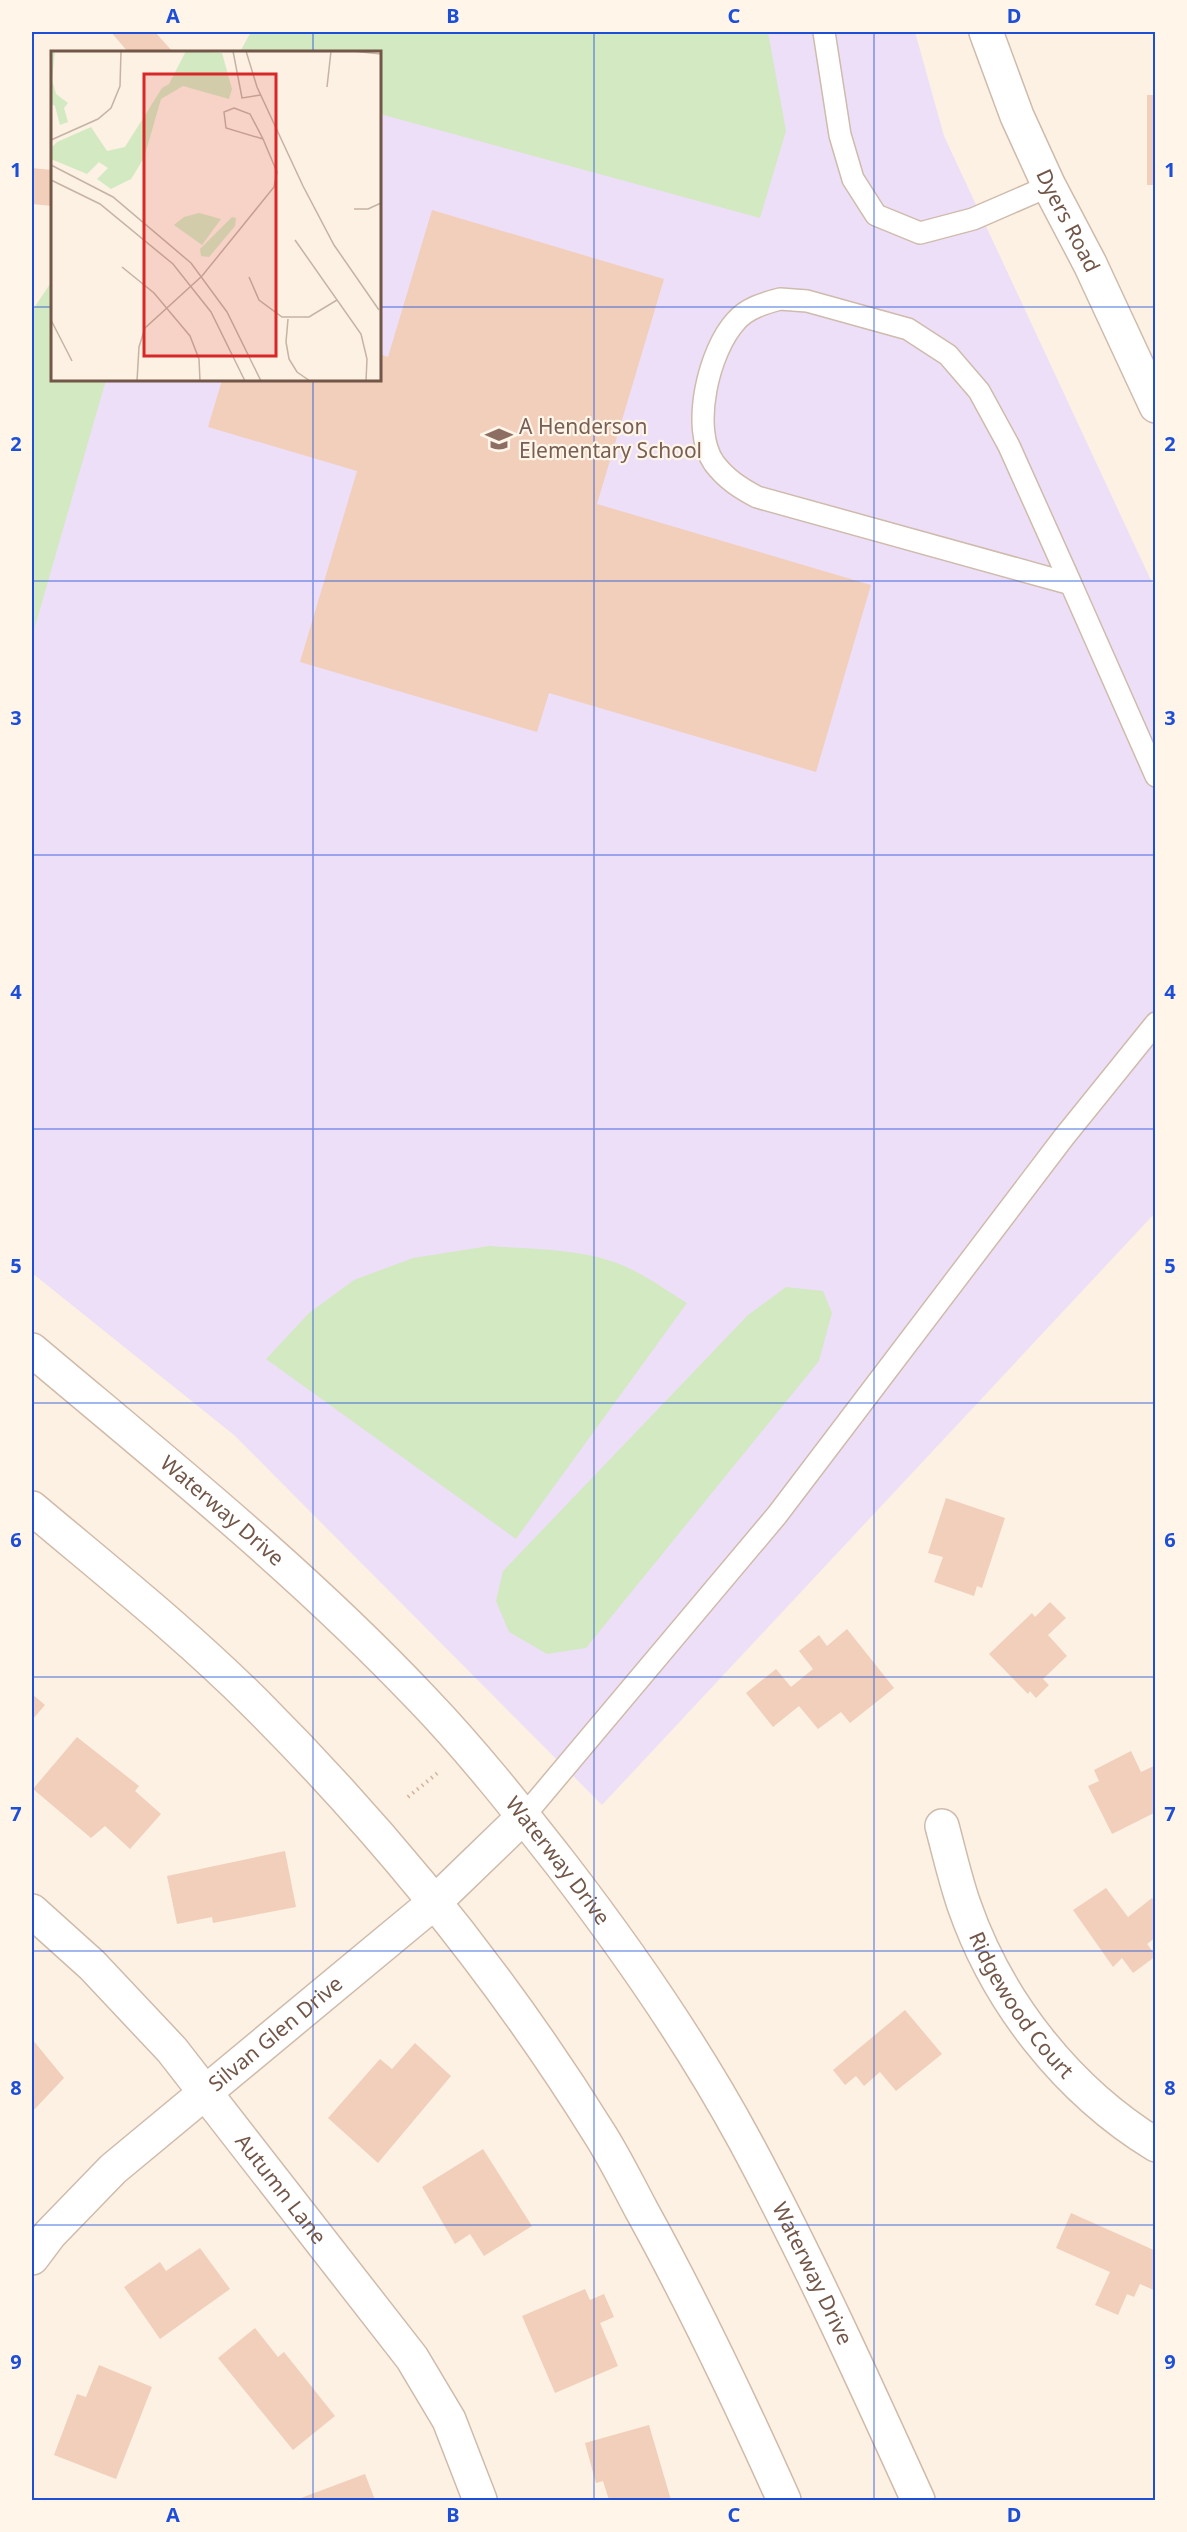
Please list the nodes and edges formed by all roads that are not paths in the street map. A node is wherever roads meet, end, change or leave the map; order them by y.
1 (824, 32) edge
2 (986, 32) edge
3 (1049, 186) junction
4 (1155, 406) edge
5 (1071, 584) junction
6 (1155, 776) edge
7 (1155, 1023) edge
8 (32, 1350) edge
9 (32, 1508) edge
10 (524, 1816) junction
11 (942, 1826) dead end
12 (436, 1902) junction
13 (32, 1911) edge
14 (205, 2093) junction
15 (1155, 2145) edge
16 (32, 2258) edge
17 (480, 2500) edge
18 (784, 2500) edge
19 (918, 2500) edge

1 - 3 lane
2 - 3 main road, Dyers Road
3 - 4 main road, Dyers Road
5 - 5 lane
5 - 6 lane
7 - 10 lane
8 - 10 main road, Waterway Drive
9 - 12 main road
10 - 12 main road, Silvan Glen Drive
10 - 19 main road, Waterway Drive
11 - 15 main road, Ridgewood Court
12 - 14 main road, Silvan Glen Drive
12 - 18 main road
13 - 14 main road, Autumn Lane
14 - 16 main road, Silvan Glen Drive
14 - 17 main road, Autumn Lane

